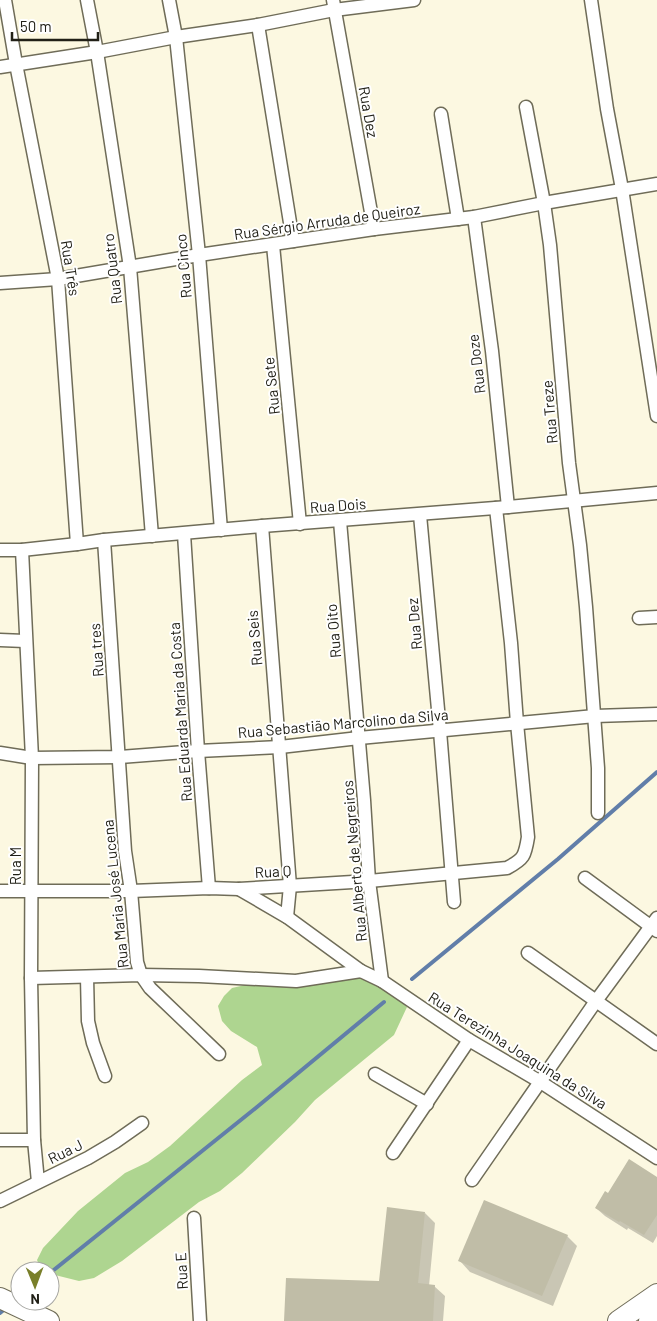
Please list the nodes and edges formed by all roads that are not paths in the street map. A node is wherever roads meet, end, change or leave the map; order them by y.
1 (5, 0) edge
2 (87, 0) edge
3 (169, 0) edge
4 (414, 0) edge
5 (591, 0) edge
6 (334, 5) edge
7 (258, 25) junction
8 (176, 38) junction
9 (97, 52) junction
10 (16, 64) junction
11 (0, 67) edge
12 (526, 107) dead end
13 (441, 114) dead end
14 (657, 184) edge
15 (622, 189) junction
16 (544, 203) junction
17 (474, 217) junction
18 (458, 219) junction
19 (374, 229) junction
20 (294, 242) junction
21 (273, 245) junction
22 (199, 255) junction
23 (130, 267) junction
24 (58, 279) junction
25 (0, 283) edge
26 (657, 416) edge
27 (657, 493) edge
28 (575, 501) junction
29 (502, 508) junction
30 (420, 515) junction
31 (340, 521) junction
32 (300, 524) junction
33 (262, 526) junction
34 (221, 530) junction
35 (184, 534) junction
36 (152, 536) junction
37 (104, 540) junction
38 (77, 544) junction
39 (0, 550) edge
40 (22, 550) junction
41 (657, 617) edge
42 (639, 618) dead end
43 (0, 640) edge
44 (26, 641) junction
45 (657, 714) edge
46 (594, 716) junction
47 (517, 723) junction
48 (440, 731) junction
49 (359, 738) junction
50 (280, 747) junction
51 (198, 751) junction
52 (0, 753) edge
53 (120, 757) junction
54 (32, 758) junction
55 (598, 813) dead end
56 (528, 838) joint
57 (452, 873) junction
58 (585, 878) dead end
59 (369, 881) junction
60 (290, 886) junction
61 (209, 888) junction
62 (239, 889) junction
63 (0, 891) edge
64 (131, 891) junction
65 (31, 892) junction
66 (454, 902) dead end
67 (287, 917) junction
68 (655, 925) edge
69 (528, 953) dead end
70 (361, 972) junction
71 (140, 975) junction
72 (88, 977) junction
73 (31, 978) junction
74 (382, 981) junction
75 (596, 1000) junction
76 (469, 1040) junction
77 (657, 1044) edge
78 (219, 1054) dead end
79 (375, 1074) dead end
80 (105, 1076) dead end
81 (539, 1082) junction
82 (427, 1104) junction
83 (142, 1123) dead end
84 (0, 1140) edge
85 (34, 1140) junction
86 (393, 1153) dead end
87 (657, 1158) edge
88 (472, 1180) dead end
89 (38, 1182) junction
90 (0, 1201) edge
91 (194, 1218) dead end
92 (657, 1294) edge
93 (0, 1298) edge
94 (657, 1310) edge
95 (49, 1321) edge
96 (200, 1321) edge
97 (618, 1321) edge
98 (649, 1321) edge

1 - 10 street, Rua Três
2 - 9 street, Rua Quatro
3 - 8 street, Rua Cinco
4 - 6 street
5 - 15 street
6 - 7 street
6 - 19 street, Rua Dez
7 - 8 street
7 - 20 street
8 - 9 street
8 - 22 street, Rua Cinco
9 - 10 street
9 - 23 street, Rua Quatro
10 - 11 street
10 - 24 street, Rua Três
12 - 16 street, Rua Treze
13 - 18 street
14 - 15 street, Rua Sérgio Arruda de Queiroz
15 - 16 street, Rua Sérgio Arruda de Queiroz
15 - 26 street
16 - 17 street, Rua Sérgio Arruda de Queiroz
16 - 28 street, Rua Treze
17 - 18 street, Rua Sérgio Arruda de Queiroz
17 - 29 street, Rua Doze
18 - 19 street, Rua Sérgio Arruda de Queiroz
19 - 20 street, Rua Sérgio Arruda de Queiroz
20 - 21 street, Rua Sérgio Arruda de Queiroz
21 - 22 street, Rua Sérgio Arruda de Queiroz
21 - 32 street, Rua Sete
22 - 23 street, Rua Sérgio Arruda de Queiroz
22 - 34 street, Rua Cinco
23 - 24 street, Rua Sérgio Arruda de Queiroz
23 - 36 street, Rua Quatro
24 - 25 street, Rua Sérgio Arruda de Queiroz
24 - 38 street, Rua Três
27 - 28 street, Rua Dois
28 - 29 street, Rua Dois
28 - 46 street, Rua Treze
29 - 30 street, Rua Dois
29 - 47 street, Rua Doze
30 - 31 street, Rua Dois
30 - 48 street, Rua Dez
31 - 32 street, Rua Dois
31 - 49 street, Rua Oito
32 - 33 street, Rua Dois
33 - 34 street, Rua Dois
33 - 50 street, Rua Seis
34 - 35 street, Rua Dois
35 - 36 street, Rua Dois
35 - 51 street, Rua Eduarda Maria da Costa
36 - 37 street, Rua Dois
37 - 38 street, Rua Dois
37 - 53 street, Rua tres
38 - 40 street, Rua Dois
39 - 40 street, Rua Dois
40 - 44 street, Rua M
41 - 42 street
43 - 44 street
44 - 54 street, Rua M
45 - 46 street, Rua Sebastião Marcolino da Silva
46 - 47 street, Rua Sebastião Marcolino da Silva
46 - 55 street, Rua Treze
47 - 48 street, Rua Sebastião Marcolino da Silva
47 - 56 street, Rua Doze
48 - 49 street, Rua Sebastião Marcolino da Silva
48 - 57 street, Rua Dez
49 - 50 street, Rua Sebastião Marcolino da Silva
49 - 59 street, Rua Alberto de Negreiros
50 - 51 street, Rua Sebastião Marcolino da Silva
50 - 60 street, Rua Seis
51 - 53 street, Rua Sebastião Marcolino da Silva
51 - 61 street, Rua Eduarda Maria da Costa
52 - 54 street, Rua Sebastião Marcolino da Silva
53 - 54 street, Rua Sebastião Marcolino da Silva
53 - 64 street, Rua Maria José Lucena
54 - 65 street, Rua M
56 - 57 street, Rua Q
57 - 59 street, Rua Q
57 - 66 street, Rua Dez
58 - 68 street
59 - 60 street, Rua Q
59 - 74 street, Rua Alberto de Negreiros
60 - 62 street, Rua Q
60 - 67 street, Rua Seis
61 - 62 street, Rua Q
61 - 64 street, Rua Q
62 - 67 street, Rua Terezinha Joaquina da Silva
63 - 65 street, Rua Q
64 - 65 street, Rua Q
64 - 71 street, Rua Maria José Lucena
65 - 73 street, Rua M
67 - 70 street, Rua Terezinha Joaquina da Silva
68 - 75 street
69 - 75 street
70 - 71 street
70 - 74 street, Rua Terezinha Joaquina da Silva
71 - 72 street
71 - 78 street, Rua Maria José Lucena
72 - 73 street
72 - 80 street
73 - 85 street, Rua M
74 - 76 street, Rua Terezinha Joaquina da Silva
75 - 77 street
75 - 81 street
76 - 81 street, Rua Terezinha Joaquina da Silva
76 - 82 street
79 - 82 street
81 - 87 street, Rua Terezinha Joaquina da Silva
81 - 88 street
82 - 86 street
83 - 89 street, Rua J
84 - 85 street
85 - 89 street, Rua M
89 - 90 street, Rua J
91 - 96 street, Rua E
92 - 97 main road
93 - 95 main road
94 - 98 main road

